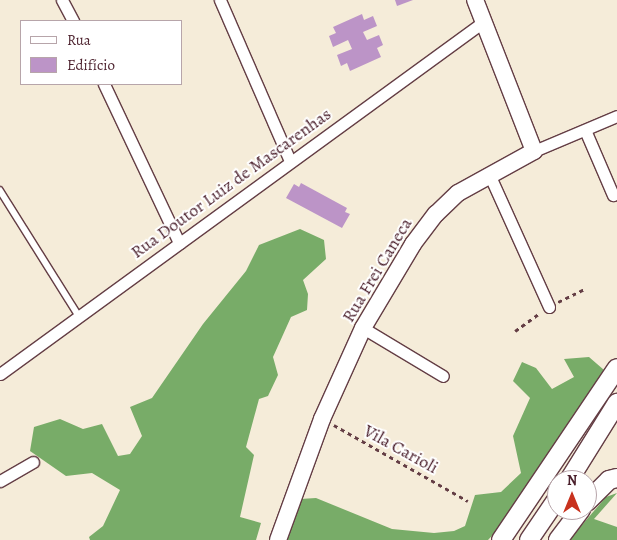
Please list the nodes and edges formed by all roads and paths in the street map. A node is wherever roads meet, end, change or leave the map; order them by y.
1 (62, 0) edge
2 (220, 0) edge
3 (476, 0) edge
4 (72, 20) edge
5 (483, 22) junction
6 (104, 85) edge
7 (617, 116) edge
8 (585, 130) junction
9 (534, 151) junction
10 (290, 161) junction
11 (489, 174) junction
12 (0, 190) edge
13 (612, 195) dead end
14 (179, 243) junction
15 (549, 306) dead end
16 (79, 316) junction
17 (364, 328) junction
18 (617, 368) edge
19 (0, 374) edge
20 (443, 376) dead end
21 (617, 403) edge
22 (322, 419) junction
23 (33, 462) dead end
24 (575, 470) edge
25 (617, 478) edge
26 (0, 481) edge
27 (597, 492) edge
28 (468, 501) dead end
29 (547, 514) edge
30 (573, 520) edge
31 (278, 540) edge
32 (501, 540) edge
33 (529, 540) edge
34 (558, 540) edge

1 - 4 street
2 - 10 street
3 - 5 street
5 - 9 street
5 - 10 street, Rua Doutor Luiz de Mascarenhas
6 - 14 street
7 - 8 street, Rua Frei Caneca
8 - 9 street, Rua Frei Caneca
8 - 13 street
9 - 11 street, Rua Frei Caneca
10 - 14 street, Rua Doutor Luiz de Mascarenhas
11 - 15 street
11 - 17 street, Rua Frei Caneca
12 - 16 lane
14 - 16 street, Rua Doutor Luiz de Mascarenhas
16 - 19 street, Rua Doutor Luiz de Mascarenhas
17 - 20 street
17 - 22 street, Rua Frei Caneca
18 - 32 main road
21 - 24 main road
22 - 28 path, Vila Carioli
22 - 31 street, Rua Frei Caneca
23 - 26 street
25 - 27 main road
29 - 33 main road
30 - 34 main road

